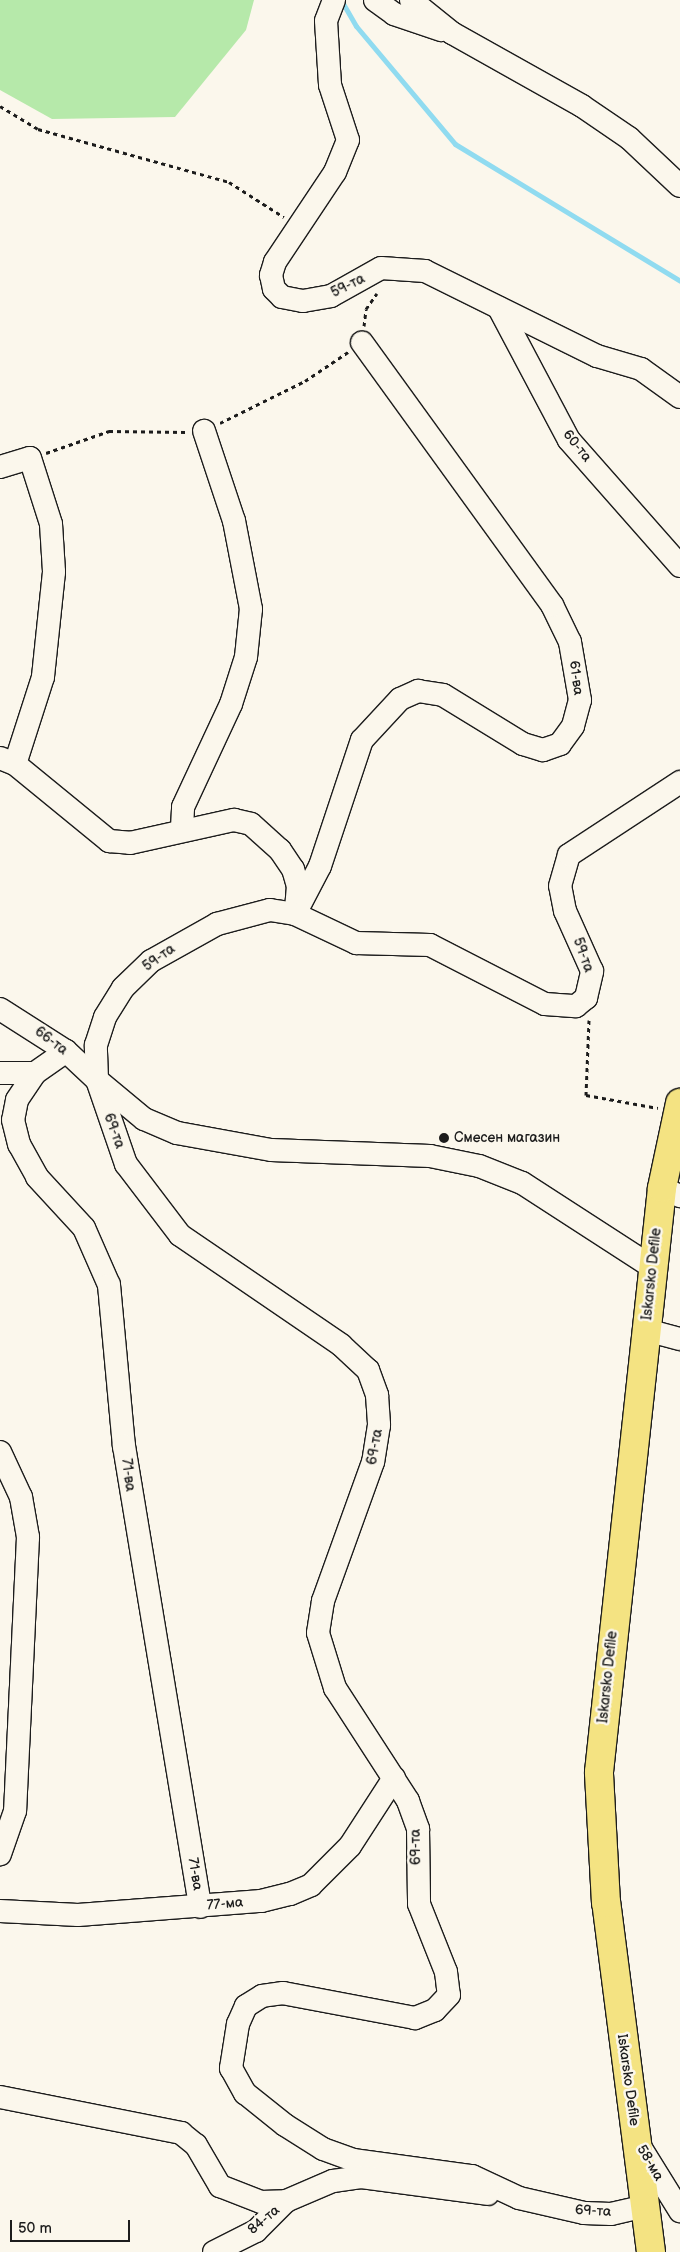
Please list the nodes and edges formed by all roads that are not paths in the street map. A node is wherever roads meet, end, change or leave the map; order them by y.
1 (334, 0) edge
2 (375, 0) edge
3 (412, 0) edge
4 (452, 33) junction
5 (680, 186) edge
6 (499, 308) junction
7 (362, 343) road end
8 (680, 397) edge
9 (204, 431) dead end
10 (0, 467) edge
11 (680, 566) edge
12 (8, 761) edge
13 (680, 782) edge
14 (182, 828) junction
15 (295, 914) junction
16 (0, 1009) edge
17 (66, 1051) junction
18 (0, 1073) edge
19 (35, 1073) junction
20 (97, 1080) junction
21 (679, 1107) edge
22 (671, 1192) edge
23 (652, 1267) junction
24 (646, 1330) junction
25 (680, 1339) edge
26 (0, 1452) edge
27 (394, 1778) junction
28 (0, 1854) edge
29 (200, 1907) junction
30 (0, 1911) edge
31 (0, 2097) edge
32 (636, 2140) junction
33 (519, 2198) junction
34 (286, 2202) junction
35 (680, 2211) edge
36 (647, 2214) junction
37 (214, 2252) edge
38 (651, 2252) edge

1 - 6 street, 59-та
2 - 4 street
3 - 4 street
4 - 5 street
6 - 8 street, 59-та
6 - 11 street, 60-та
7 - 15 street, 61-ва
9 - 14 street
10 - 12 street
12 - 14 street
13 - 15 street, 59-та
14 - 15 street
15 - 20 street, 59-та
16 - 17 street, 66-та
17 - 19 street
17 - 20 street, 66-та
18 - 19 street
19 - 29 street, 71-ва
20 - 23 street
20 - 27 street, 69-та
21 - 22 main road, Iskarsko Defile
22 - 23 main road, Iskarsko Defile
23 - 24 main road, Iskarsko Defile
24 - 25 street
24 - 32 main road, Iskarsko Defile
26 - 28 street
27 - 29 street, 77-ма
27 - 33 street, 69-та
29 - 30 street, 77-ма
31 - 34 street
32 - 35 street, 58-ма
32 - 36 main road, Iskarsko Defile
33 - 34 street
33 - 36 street, 69-та
34 - 37 street, 84-та
36 - 38 main road, Iskarsko Defile

